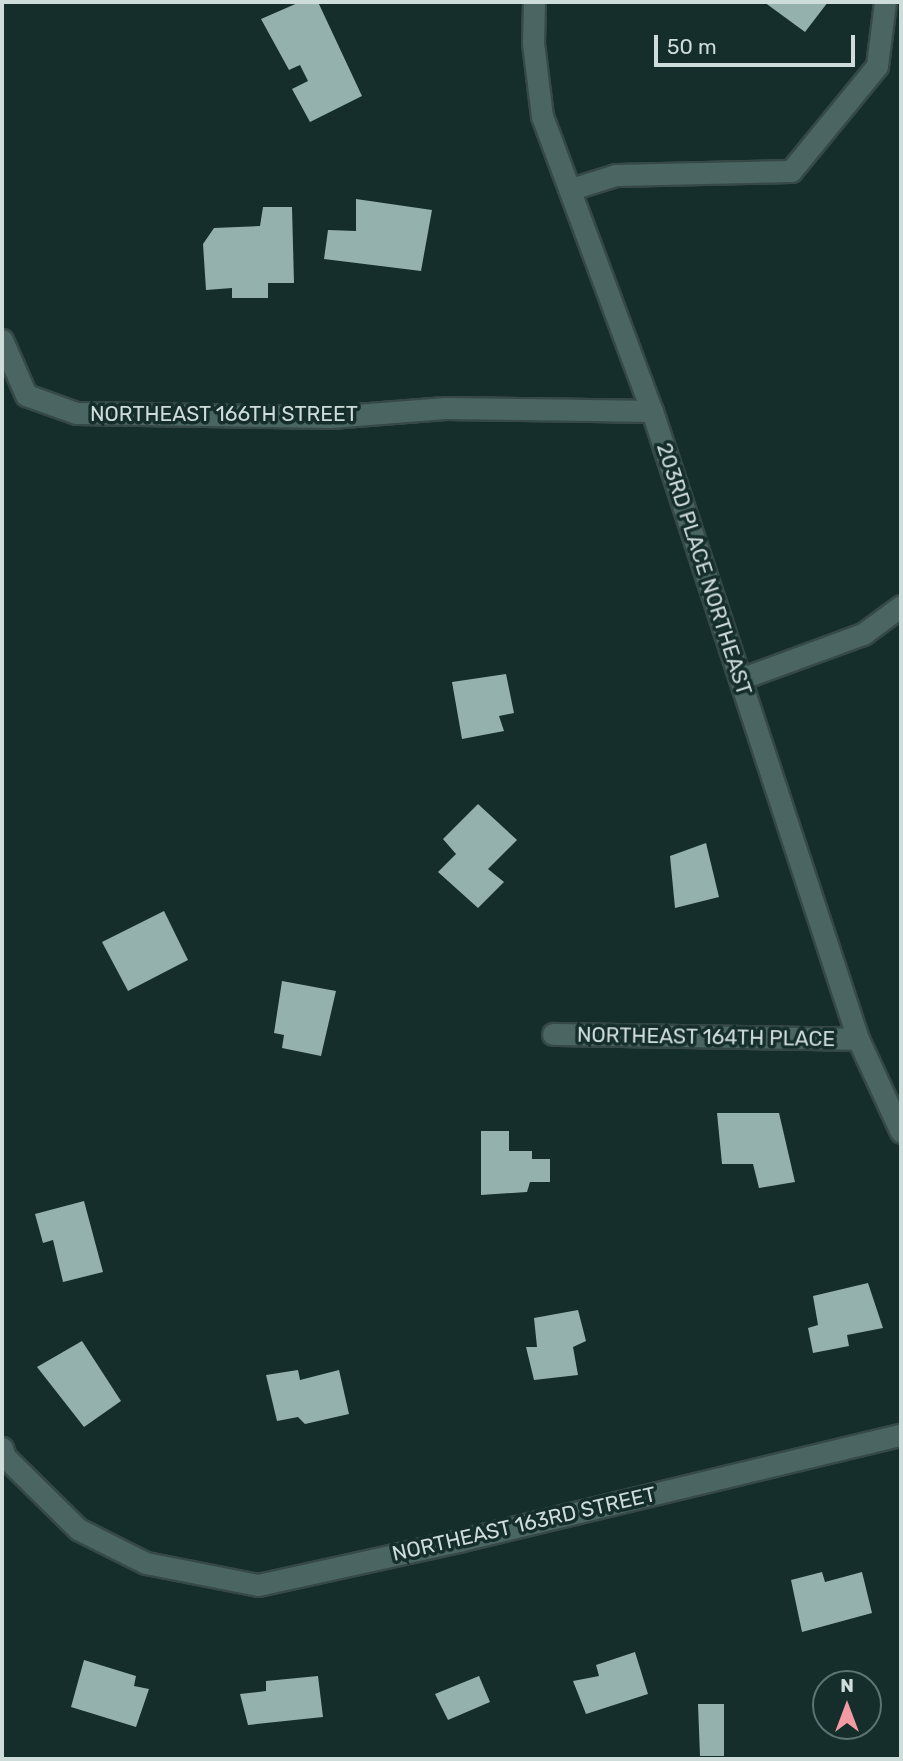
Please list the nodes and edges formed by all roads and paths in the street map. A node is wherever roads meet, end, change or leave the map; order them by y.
1 (534, 2) edge
2 (885, 2) edge
3 (571, 189) junction
4 (2, 340) edge
5 (652, 411) junction
6 (901, 606) edge
7 (740, 679) junction
8 (553, 1034) dead end
9 (859, 1039) junction
10 (901, 1132) edge
11 (901, 1435) edge
12 (2, 1448) edge

1 - 3 street, 203RD PLACE NORTHEAST
2 - 3 street
3 - 5 street, 203RD PLACE NORTHEAST
4 - 5 street, NORTHEAST 166TH STREET
5 - 7 street, 203RD PLACE NORTHEAST
6 - 7 street
7 - 9 street, 203RD PLACE NORTHEAST
8 - 9 street, NORTHEAST 164TH PLACE
9 - 10 street, 203RD PLACE NORTHEAST
11 - 12 street, NORTHEAST 163RD STREET

